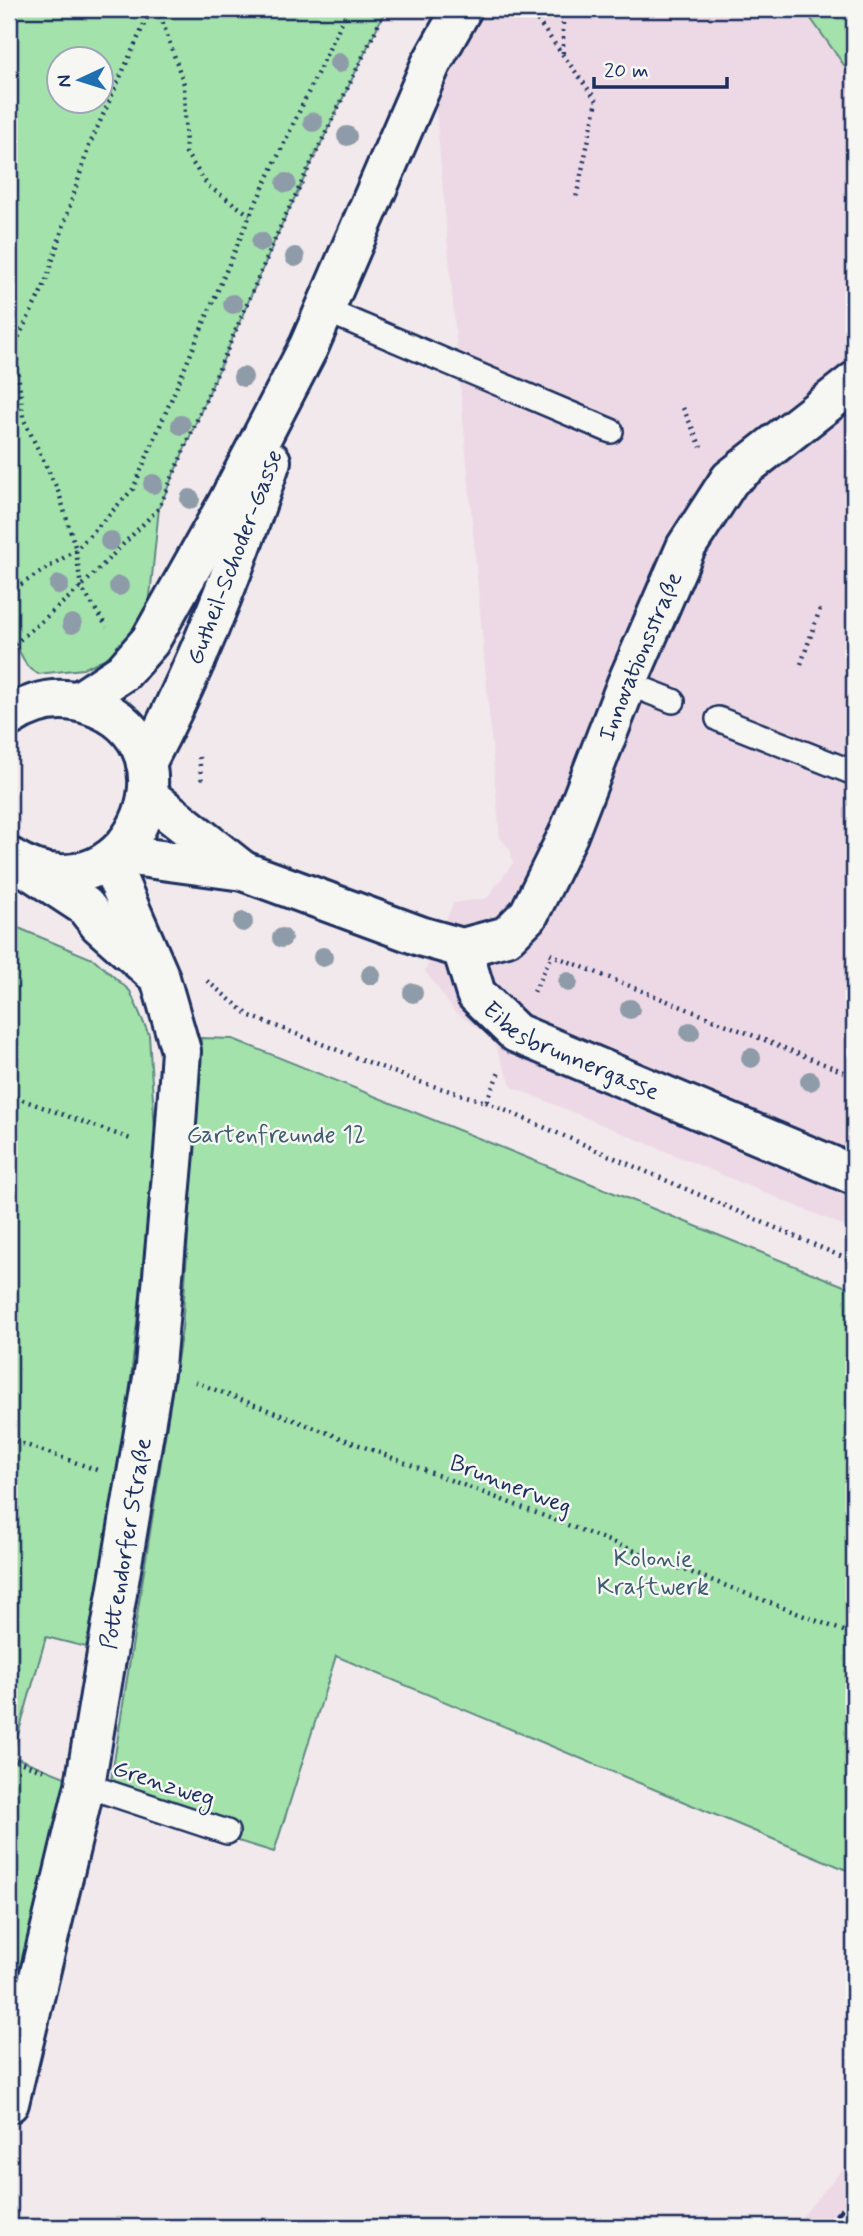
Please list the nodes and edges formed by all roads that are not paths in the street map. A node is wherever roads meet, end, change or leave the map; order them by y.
1 (462, 9) edge
2 (325, 310) junction
3 (309, 346) junction
4 (854, 382) edge
5 (611, 431) dead end
6 (627, 683) junction
7 (79, 701) junction
8 (673, 701) dead end
9 (9, 717) edge
10 (719, 719) dead end
11 (854, 773) edge
12 (147, 780) junction
13 (113, 857) junction
14 (16, 861) edge
15 (243, 871) junction
16 (462, 948) junction
17 (160, 978) junction
18 (854, 1175) edge
19 (85, 1785) junction
20 (227, 1832) dead end
21 (9, 2103) edge

1 - 2 street, Gutheil-Schoder-Gasse
2 - 3 street, Gutheil-Schoder-Gasse
2 - 5 lane
3 - 7 street, Gutheil-Schoder-Gasse
3 - 12 street, Gutheil-Schoder-Gasse
4 - 6 street, Innovationsstraße
6 - 8 lane
6 - 16 street, Innovationsstraße
7 - 9 street
7 - 12 street
10 - 11 lane
12 - 13 street, Gutheil-Schoder-Gasse
12 - 15 street
13 - 14 street
13 - 15 street
13 - 17 street, Pottendorfer Straße
14 - 17 street
15 - 16 street
16 - 18 street, Eibesbrunnergasse
17 - 19 street, Pottendorfer Straße
19 - 20 lane, Grenzweg
19 - 21 street, Pottendorfer Straße

